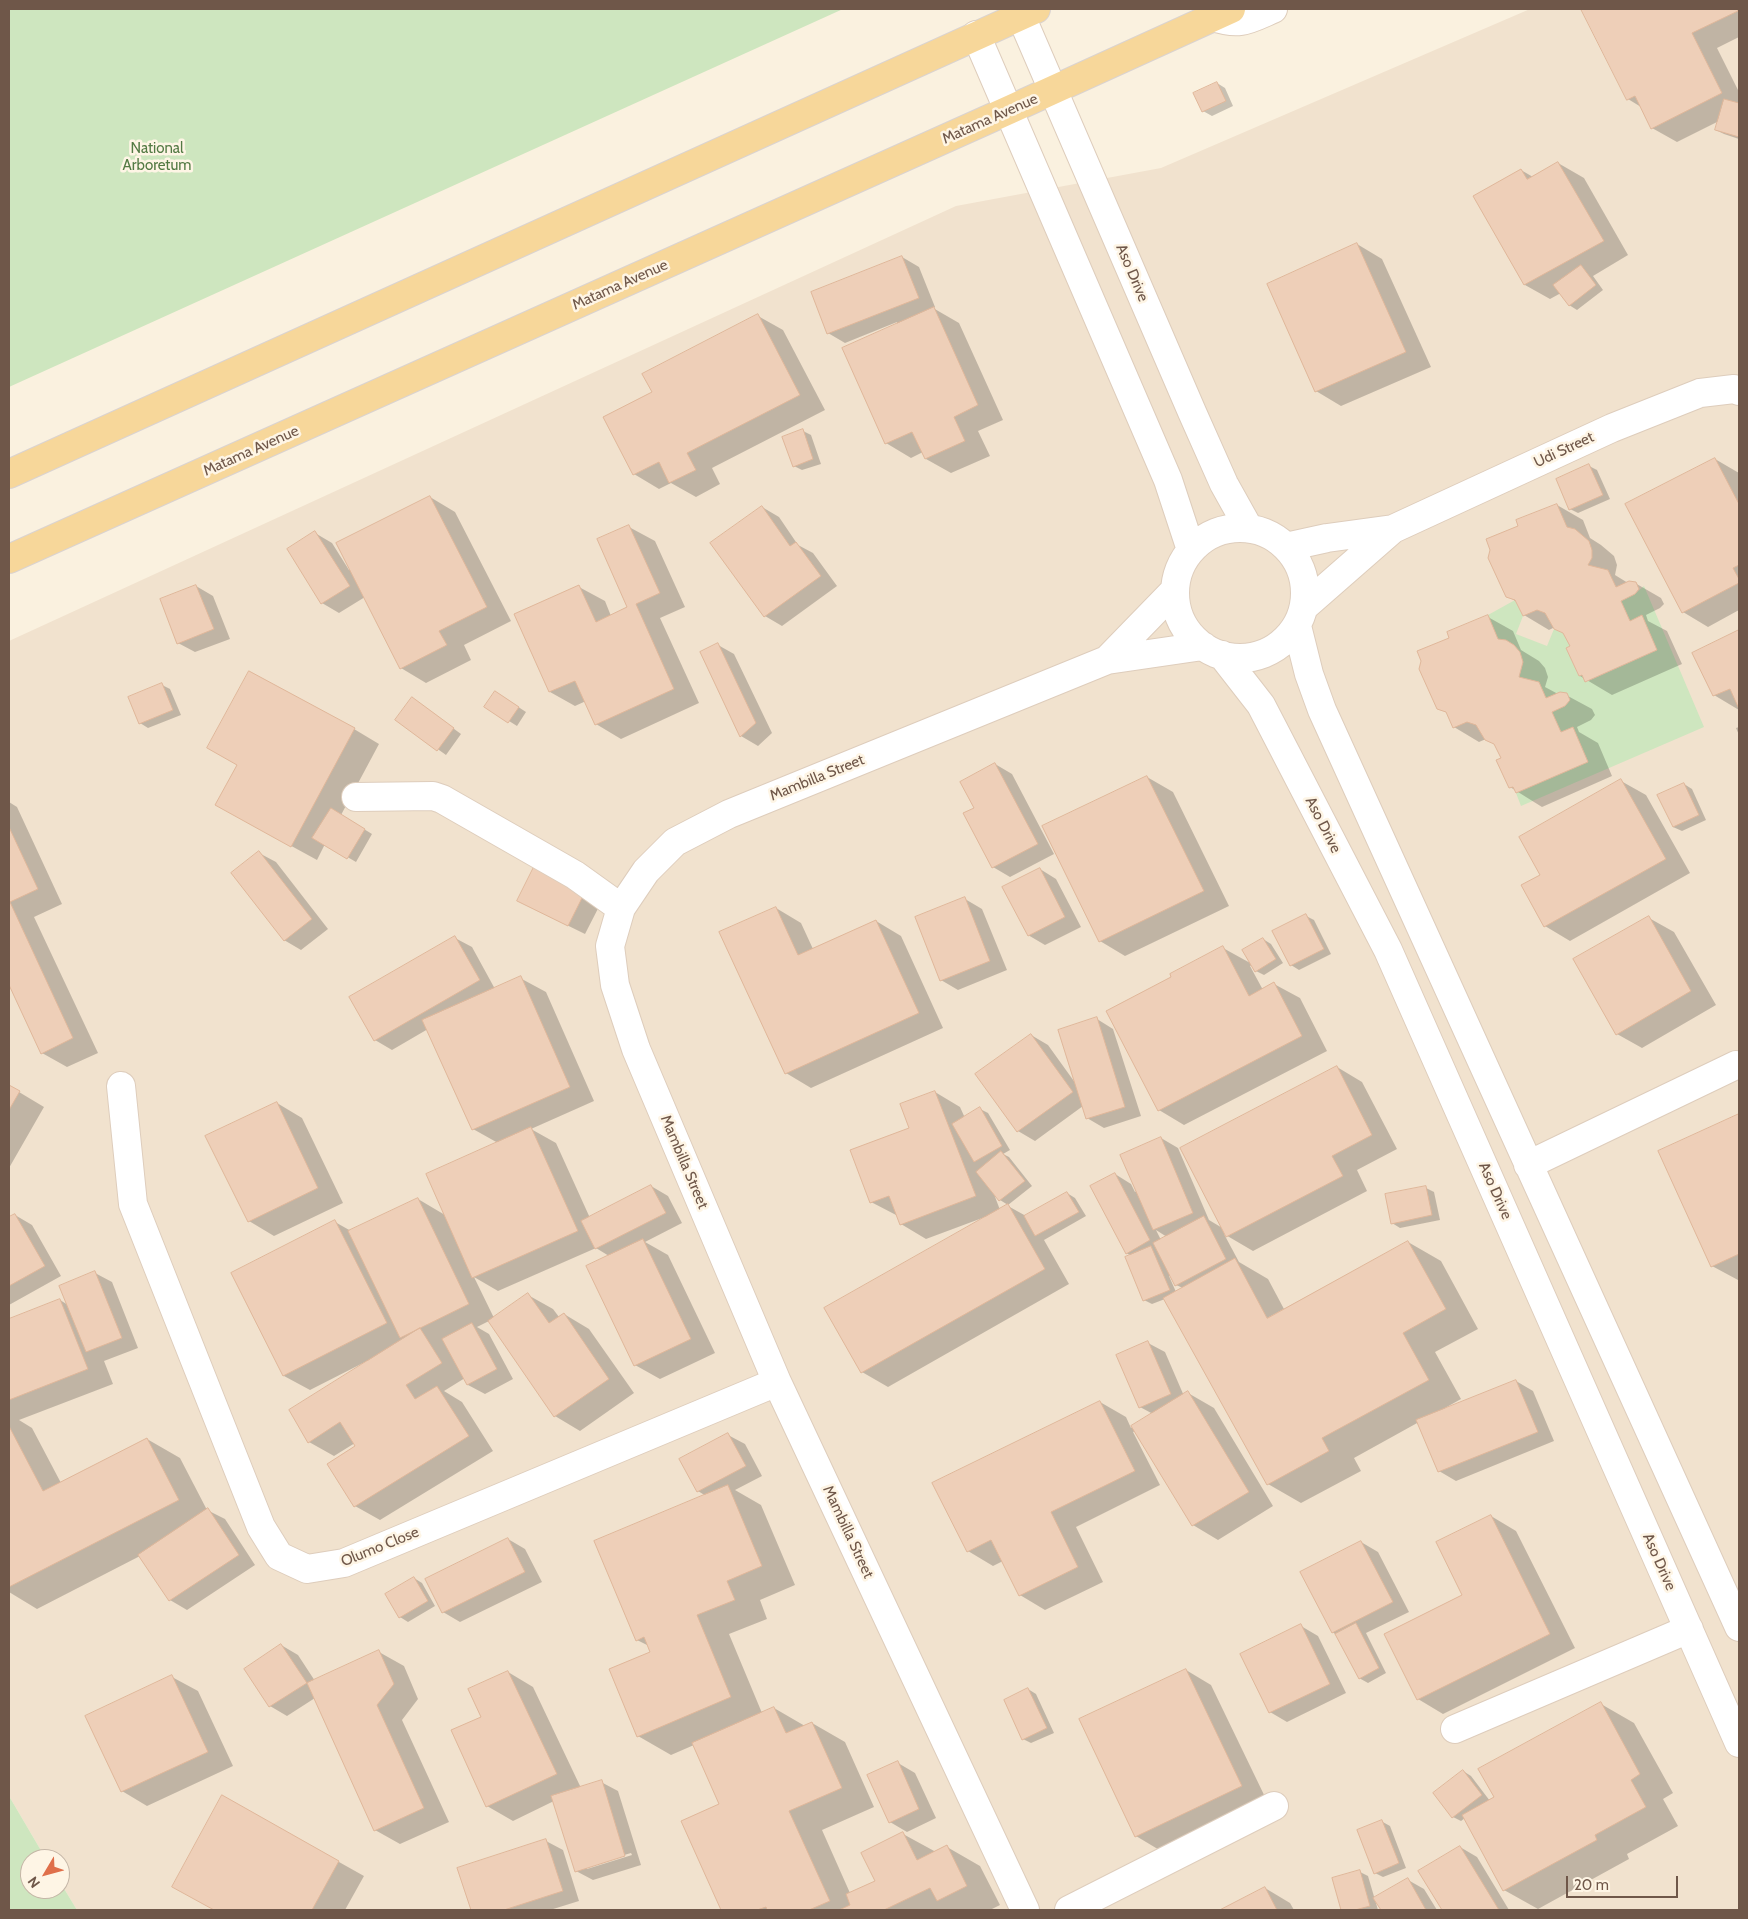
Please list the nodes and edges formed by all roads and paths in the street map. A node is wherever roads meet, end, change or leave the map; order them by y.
1 (1273, 9) edge
2 (1028, 12) edge
3 (1222, 13) edge
4 (976, 35) junction
5 (1052, 90) junction
6 (1009, 110) junction
7 (1738, 384) edge
8 (9, 474) edge
9 (1248, 527) junction
10 (1393, 529) junction
11 (1286, 547) junction
12 (1191, 550) junction
13 (9, 559) edge
14 (1175, 590) junction
15 (1301, 616) junction
16 (1212, 651) junction
17 (1107, 660) junction
18 (356, 797) dead end
19 (621, 908) junction
20 (1736, 1065) dead end
21 (121, 1086) dead end
22 (1528, 1165) junction
23 (777, 1382) junction
24 (1739, 1627) edge
25 (1689, 1629) junction
26 (1455, 1730) dead end
27 (1739, 1743) edge
28 (1274, 1806) dead end
29 (1025, 1910) edge
30 (1069, 1910) edge

1 - 3 street
2 - 4 main road
2 - 5 street, Aso Drive
3 - 5 main road, Matama Avenue
4 - 6 street
4 - 8 main road
5 - 6 main road, Matama Avenue
5 - 9 street, Aso Drive
6 - 12 street
6 - 13 main road, Matama Avenue
7 - 10 street, Udi Street
9 - 11 street
9 - 12 street
10 - 11 street
10 - 15 street
11 - 15 street
12 - 14 street
14 - 16 street
14 - 17 street
15 - 16 street
15 - 22 street
16 - 17 street
16 - 25 street, Aso Drive
17 - 19 street, Mambilla Street
18 - 19 street
19 - 23 street, Mambilla Street
20 - 22 street
21 - 23 street, Olumo Close
22 - 24 street
23 - 29 street, Mambilla Street
25 - 26 street
25 - 27 street, Aso Drive
28 - 30 street

